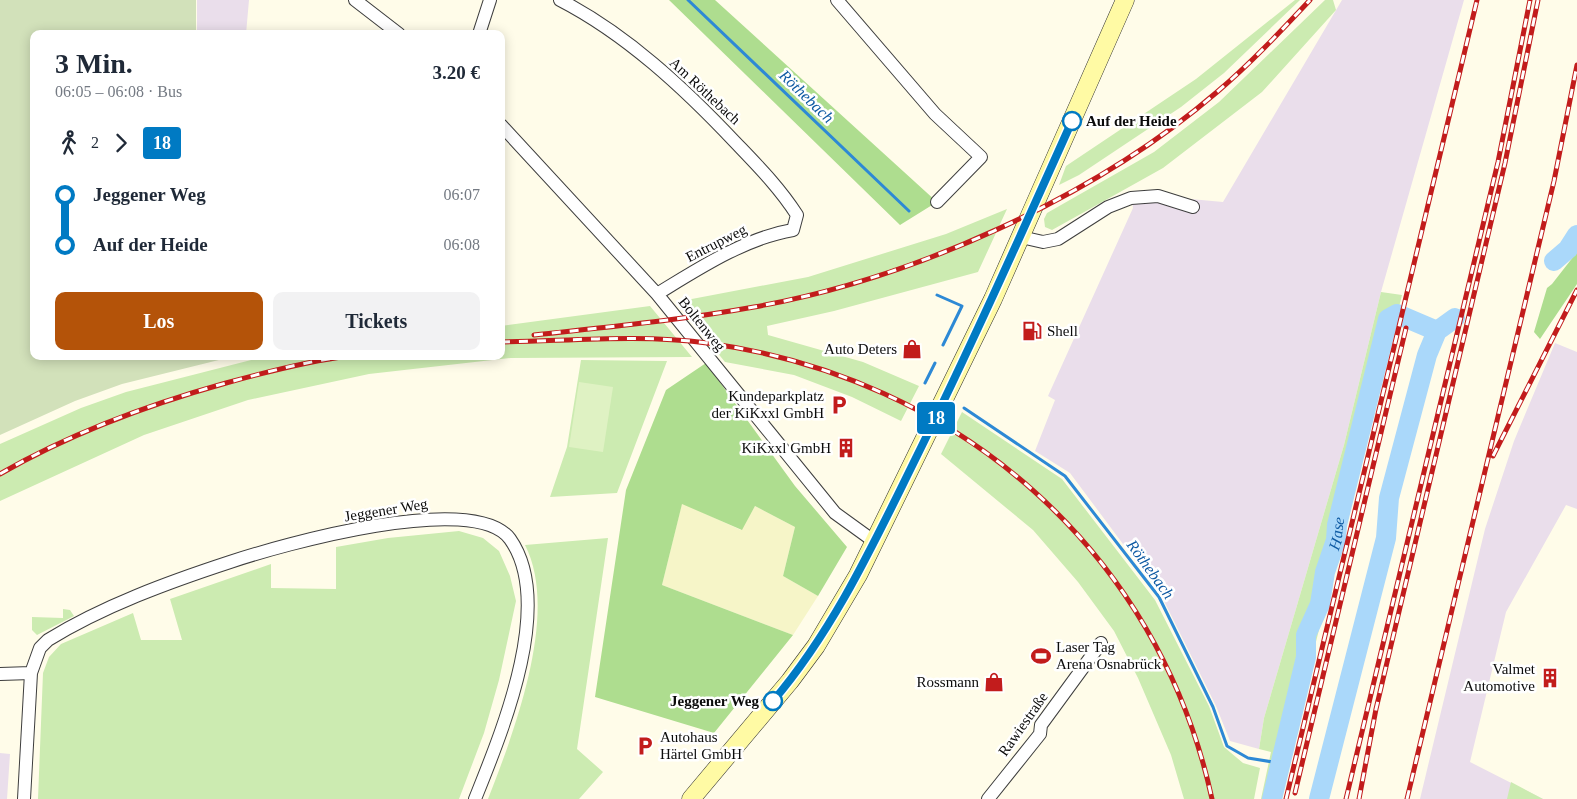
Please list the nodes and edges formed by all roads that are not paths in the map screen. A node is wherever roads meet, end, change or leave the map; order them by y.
1 (355, 0) edge
2 (490, 0) edge
3 (560, 0) edge
4 (837, 0) edge
5 (1125, 0) edge
6 (394, 30) edge
7 (480, 30) edge
8 (505, 129) edge
9 (937, 202) dead end
10 (1193, 207) dead end
11 (793, 230) joint
12 (1021, 237) junction
13 (657, 294) junction
14 (875, 542) junction
15 (1101, 643) dead end
16 (31, 673) junction
17 (0, 674) edge
18 (24, 799) edge
19 (475, 799) edge
20 (691, 799) edge
21 (988, 799) edge

1 - 6 street
2 - 7 street
3 - 11 street, Am Röthebach
4 - 9 street
5 - 12 main road
8 - 13 street, Boltenweg
10 - 12 street
11 - 13 street, Entrupweg
12 - 14 main road
13 - 14 street, Boltenweg
14 - 20 main road
15 - 21 street, Rawiestraße
16 - 17 street
16 - 18 street, Jeggener Weg
16 - 19 street, Jeggener Weg

